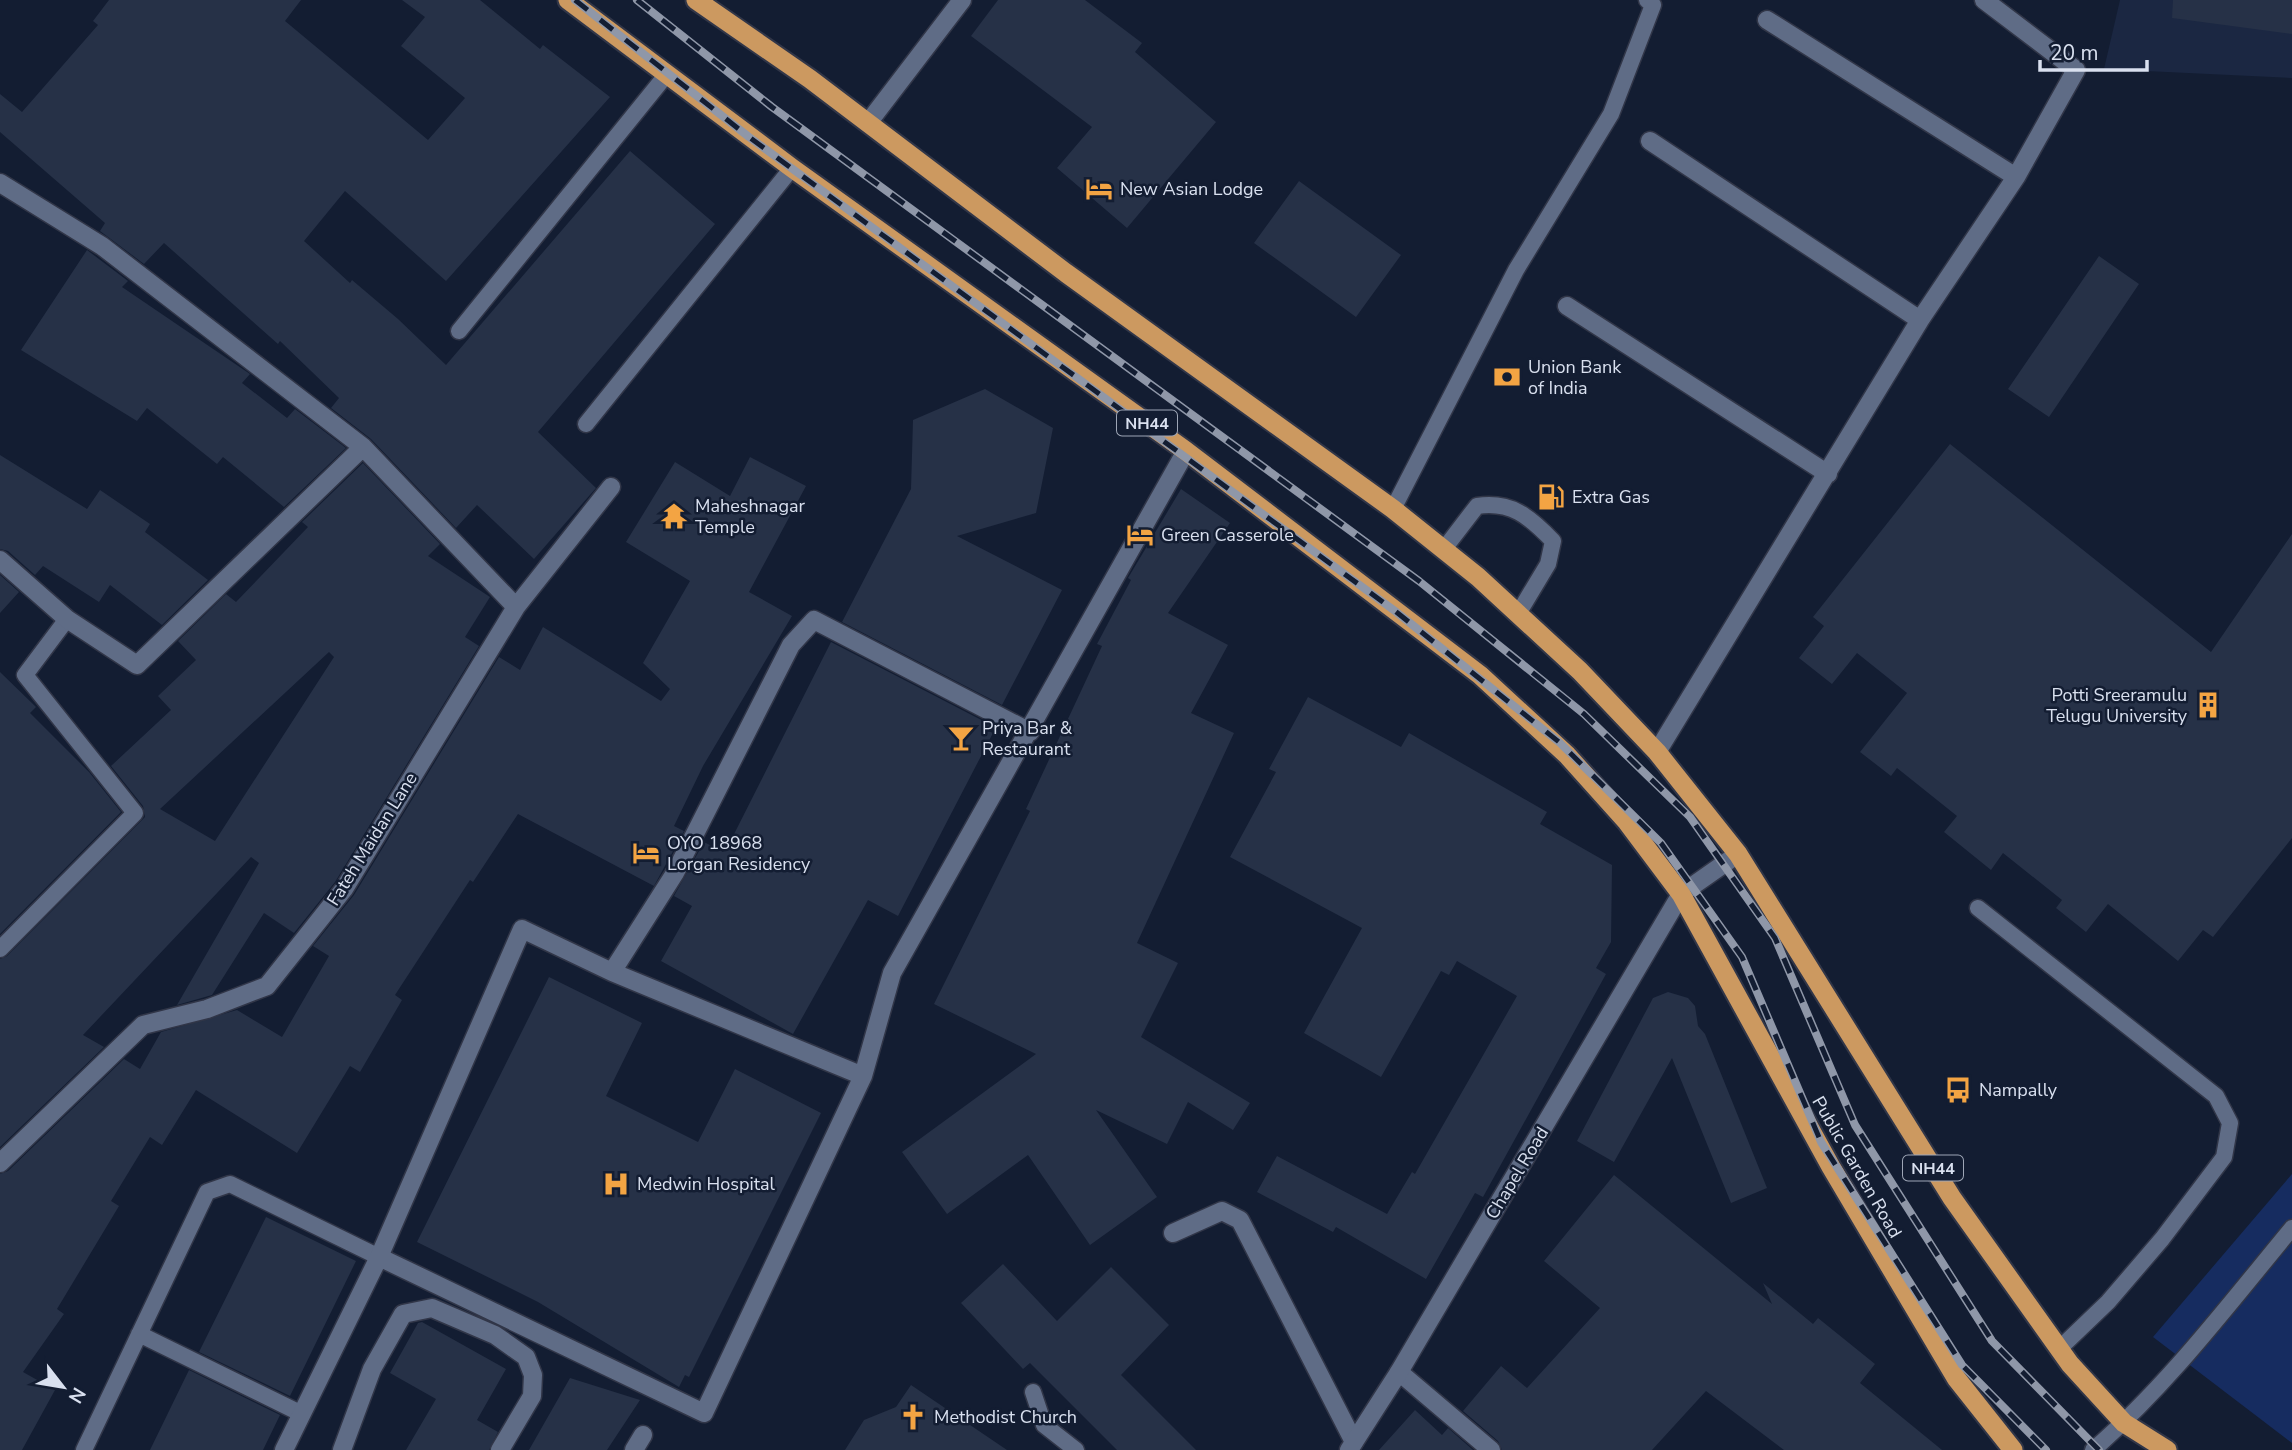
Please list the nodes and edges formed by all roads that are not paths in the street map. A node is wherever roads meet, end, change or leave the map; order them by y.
1 (568, 0) edge
2 (696, 0) edge
3 (962, 0) edge
4 (1647, 0) edge
5 (1984, 0) edge
6 (1767, 20) dead end
7 (667, 74) junction
8 (868, 123) junction
9 (1650, 141) dead end
10 (792, 168) junction
11 (2016, 177) junction
12 (0, 183) edge
13 (1567, 306) dead end
14 (1920, 320) junction
15 (459, 331) dead end
16 (586, 424) dead end
17 (363, 447) junction
18 (1186, 452) junction
19 (1828, 474) junction
20 (611, 487) dead end
21 (1393, 509) junction
22 (1444, 549) junction
23 (0, 560) edge
24 (516, 607) junction
25 (1518, 614) junction
26 (67, 619) junction
27 (1030, 732) junction
28 (1657, 752) junction
29 (1738, 854) junction
30 (1681, 894) junction
31 (1978, 908) dead end
32 (0, 949) edge
33 (612, 972) junction
34 (863, 1076) junction
35 (0, 1163) edge
36 (2292, 1228) edge
37 (1173, 1233) dead end
38 (379, 1257) junction
39 (139, 1335) junction
40 (2059, 1349) junction
41 (1399, 1372) junction
42 (1033, 1392) dead end
43 (302, 1414) junction
44 (2124, 1423) junction
45 (1352, 1446) edge
46 (84, 1450) edge
47 (284, 1450) edge
48 (342, 1450) edge
49 (500, 1450) edge
50 (1076, 1450) edge
51 (1491, 1450) edge
52 (2013, 1450) edge
53 (2093, 1450) edge
54 (2167, 1450) edge

1 - 7 highway, NH44
2 - 8 highway, NH44
3 - 8 street
4 - 21 lane
5 - 11 street
6 - 11 street
7 - 10 highway, NH44
7 - 15 lane
8 - 21 highway, NH44
9 - 14 street
10 - 16 lane
10 - 18 highway, NH44
11 - 14 street
12 - 17 street
13 - 19 street
14 - 19 street
17 - 24 street
17 - 26 street
18 - 27 street
18 - 30 highway, NH44
19 - 28 street
20 - 24 street, Fateh Maidan Lane
21 - 22 highway, NH44
22 - 25 highway, NH44
22 - 25 lane
23 - 26 street
24 - 35 street, Fateh Maidan Lane
25 - 28 highway, NH44
26 - 32 lane
27 - 33 street
27 - 34 street
28 - 29 highway, NH44
29 - 30 street
29 - 40 highway, NH44
30 - 41 street, Chapel Road
30 - 52 highway, Public Garden Road / NH44
31 - 40 lane
33 - 34 street
33 - 38 street
34 - 38 street
36 - 44 lane
37 - 45 street
38 - 39 lane
38 - 43 street
39 - 43 lane
39 - 46 lane
40 - 44 highway, NH44
41 - 45 street, Chapel Road
41 - 51 street
42 - 50 lane
43 - 47 street
44 - 53 lane
44 - 54 highway, NH44
48 - 49 street

